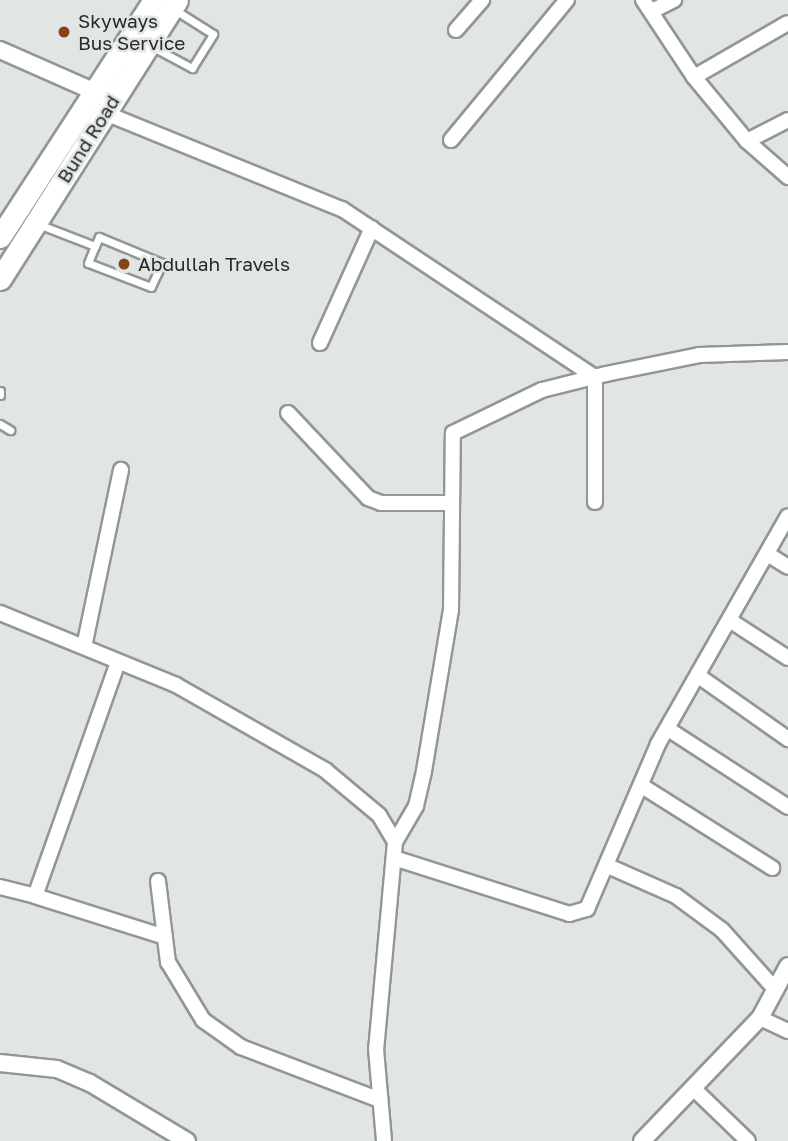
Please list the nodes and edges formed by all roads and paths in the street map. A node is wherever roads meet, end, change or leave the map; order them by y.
1 (482, 0) edge
2 (568, 0) edge
3 (674, 0) edge
4 (166, 2) edge
5 (647, 5) edge
6 (788, 23) edge
7 (456, 30) dead end
8 (148, 44) junction
9 (0, 50) edge
10 (694, 77) junction
11 (93, 92) junction
12 (105, 113) junction
13 (788, 120) edge
14 (451, 140) dead end
15 (747, 141) junction
16 (788, 177) edge
17 (15, 214) junction
18 (36, 223) junction
19 (372, 228) junction
20 (0, 237) edge
21 (95, 246) junction
22 (0, 279) edge
23 (320, 343) dead end
24 (788, 352) edge
25 (595, 377) junction
26 (288, 413) dead end
27 (0, 424) edge
28 (10, 430) dead end
29 (121, 470) dead end
30 (595, 502) dead end
31 (452, 503) junction
32 (788, 516) edge
33 (769, 555) junction
34 (788, 567) edge
35 (0, 613) edge
36 (732, 621) junction
37 (83, 646) junction
38 (788, 658) edge
39 (118, 662) junction
40 (700, 677) junction
41 (668, 729) junction
42 (788, 740) edge
43 (642, 786) junction
44 (788, 807) edge
45 (395, 842) junction
46 (394, 858) junction
47 (608, 866) junction
48 (772, 868) dead end
49 (158, 881) dead end
50 (0, 887) edge
51 (35, 896) junction
52 (165, 937) junction
53 (788, 965) edge
54 (775, 989) junction
55 (760, 1018) junction
56 (788, 1031) edge
57 (0, 1063) edge
58 (694, 1087) junction
59 (380, 1100) junction
60 (187, 1141) edge
61 (384, 1141) edge
62 (642, 1141) edge
63 (748, 1141) edge

1 - 7 street
2 - 14 street
3 - 5 street
4 - 8 main road, Bund Road
4 - 8 lane
4 - 11 main road, Bund Road
5 - 10 street
6 - 10 street
8 - 12 main road, Bund Road
9 - 11 street
10 - 15 street
11 - 17 main road, Bund Road
12 - 18 main road, Bund Road
12 - 19 street
13 - 15 street
15 - 16 street
17 - 18 lane
17 - 20 main road, Bund Road
18 - 21 lane
18 - 22 main road, Bund Road
19 - 23 street
19 - 25 street
21 - 21 lane
24 - 25 street
25 - 30 street
25 - 31 street
26 - 31 street
27 - 28 lane
29 - 37 street
31 - 45 street
32 - 33 street
33 - 34 street
33 - 36 street
35 - 37 street
36 - 38 street
36 - 40 street
37 - 39 street
39 - 45 street
39 - 51 street
40 - 41 street
40 - 42 street
41 - 43 street
41 - 44 street
43 - 47 street
43 - 48 street
45 - 46 street
46 - 47 street
46 - 59 street
47 - 54 street
49 - 52 street
50 - 51 street
51 - 52 street
52 - 59 street
53 - 54 street
54 - 55 street
55 - 56 street
55 - 58 street
57 - 60 street
58 - 62 street
58 - 63 street
59 - 61 street

